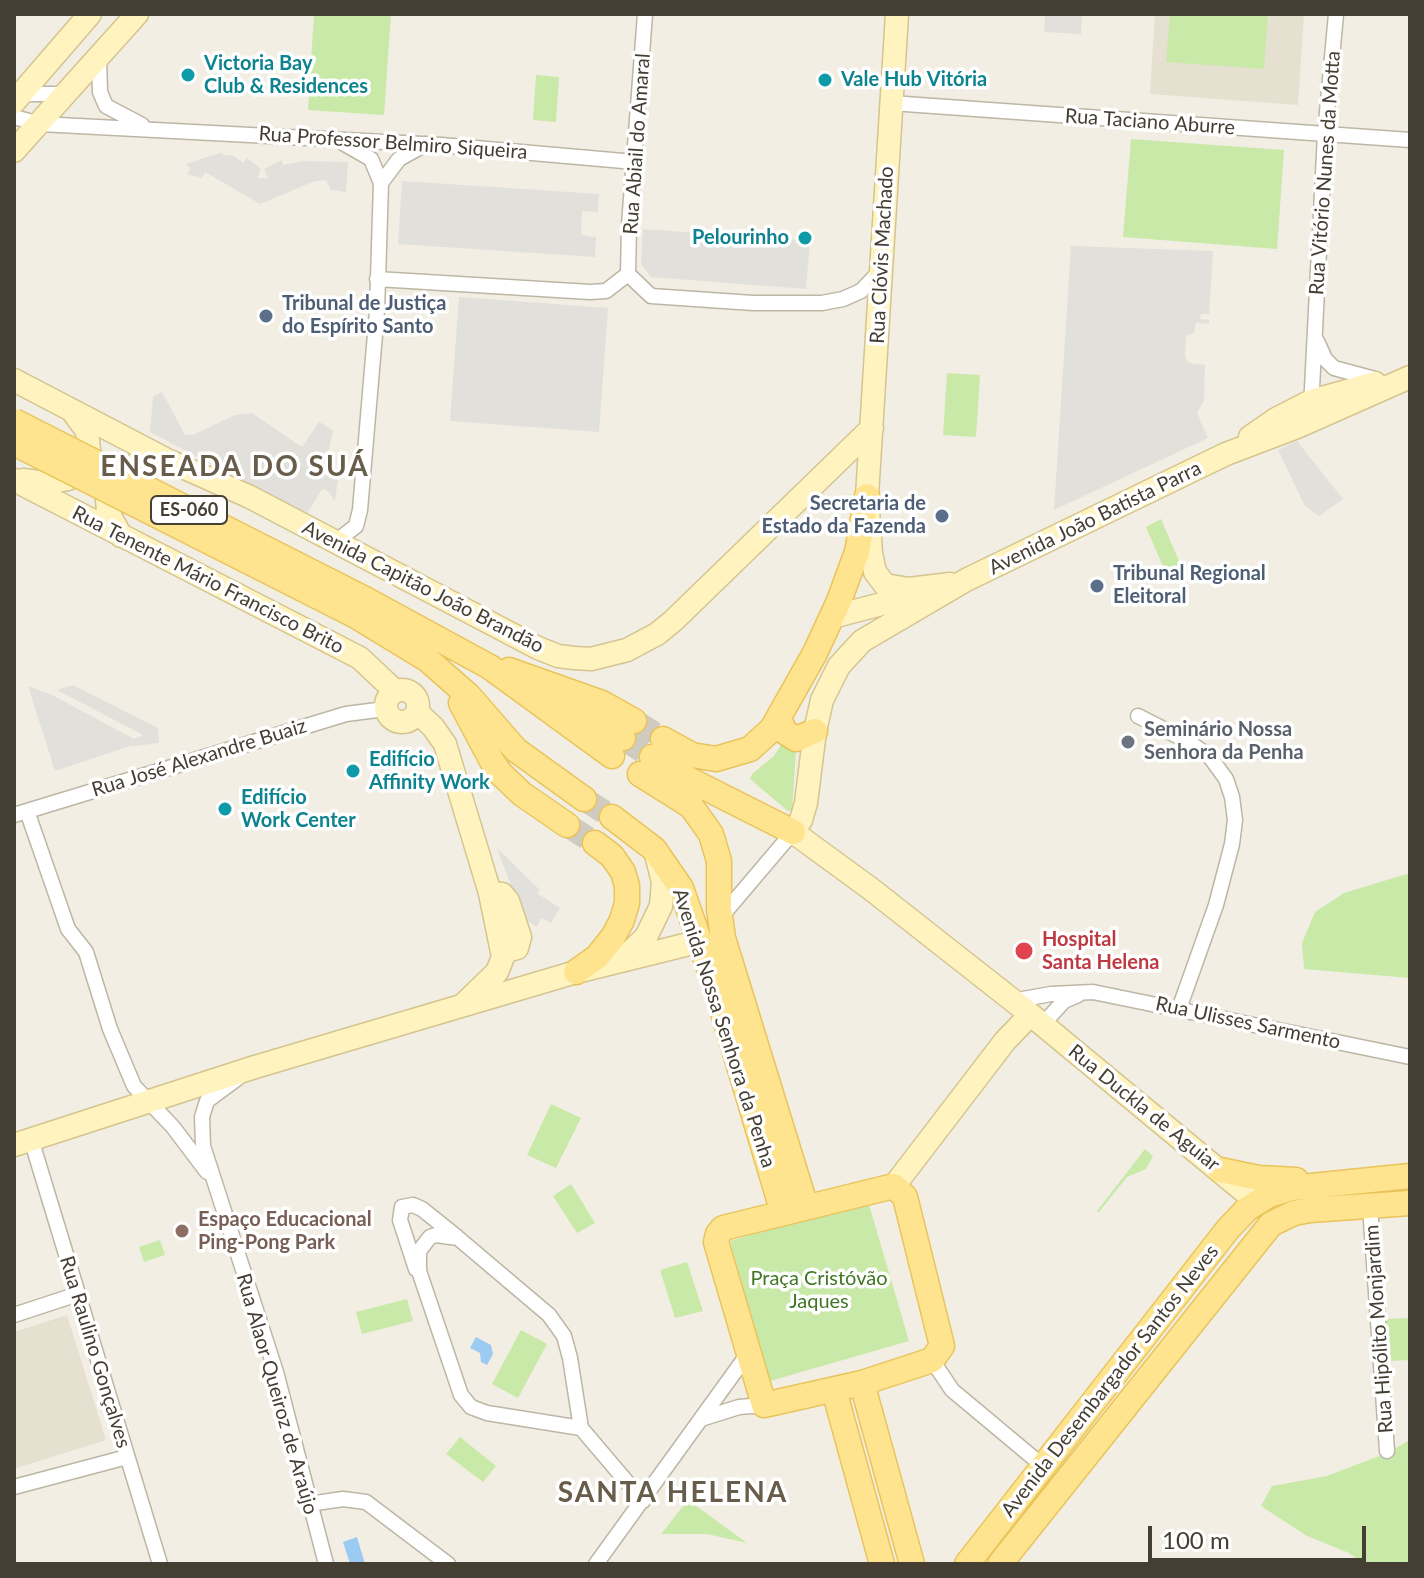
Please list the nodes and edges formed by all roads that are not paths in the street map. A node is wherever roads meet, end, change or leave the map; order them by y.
1 (90, 14) edge
2 (137, 14) edge
3 (645, 14) edge
4 (897, 14) edge
5 (1336, 14) edge
6 (99, 57) junction
7 (65, 94) junction
8 (16, 97) edge
9 (891, 103) junction
10 (14, 117) edge
11 (40, 124) junction
12 (150, 129) junction
13 (1325, 134) junction
14 (335, 139) junction
15 (1410, 140) edge
16 (426, 144) junction
17 (14, 151) edge
18 (635, 162) junction
19 (381, 183) junction
20 (881, 270) junction
21 (628, 274) junction
22 (377, 279) junction
23 (1315, 332) junction
24 (1403, 377) edge
25 (14, 380) edge
26 (73, 411) junction
27 (1311, 412) junction
28 (14, 421) edge
29 (872, 428) junction
30 (14, 443) edge
31 (89, 450) junction
32 (169, 461) junction
33 (14, 479) edge
34 (867, 496) junction
35 (82, 516) junction
36 (121, 536) junction
37 (331, 539) junction
38 (963, 582) junction
39 (360, 607) junction
40 (832, 617) junction
41 (466, 654) junction
42 (428, 660) junction
43 (390, 700) junction
44 (1138, 716) dead end
45 (779, 719) junction
46 (815, 731) junction
47 (652, 757) junction
48 (584, 799) tunnel mouth
49 (20, 813) edge
50 (612, 817) tunnel mouth
51 (567, 825) tunnel mouth
52 (793, 832) junction
53 (595, 843) tunnel mouth
54 (654, 849) junction
55 (720, 919) junction
56 (701, 941) junction
57 (620, 960) junction
58 (730, 960) junction
59 (576, 972) junction
60 (1086, 991) junction
61 (1012, 1001) junction
62 (461, 1008) junction
63 (1179, 1009) junction
64 (1036, 1020) junction
65 (1410, 1057) edge
66 (255, 1067) junction
67 (146, 1100) junction
68 (22, 1142) edge
69 (1220, 1170) junction
70 (1410, 1176) edge
71 (212, 1178) junction
72 (1343, 1182) junction
73 (894, 1186) junction
74 (1257, 1202) junction
75 (1410, 1203) edge
76 (1370, 1206) junction
77 (794, 1210) junction
78 (458, 1238) junction
79 (1253, 1243) junction
80 (423, 1284) junction
81 (78, 1294) junction
82 (14, 1315) edge
83 (747, 1355) junction
84 (932, 1360) junction
85 (862, 1383) junction
86 (834, 1390) junction
87 (764, 1405) junction
88 (701, 1419) junction
89 (581, 1428) junction
90 (1387, 1451) dead end
91 (127, 1457) junction
92 (1043, 1466) junction
93 (14, 1487) edge
94 (643, 1501) junction
95 (309, 1504) junction
96 (160, 1564) edge
97 (326, 1564) edge
98 (448, 1564) edge
99 (596, 1564) edge
100 (882, 1564) edge
101 (912, 1564) edge
102 (967, 1564) edge
103 (1000, 1564) edge

1 - 8 main road
2 - 6 main road
3 - 18 street, Rua Abiail do Amaral
4 - 9 main road, Rua Clóvis Machado
5 - 13 street, Rua Vitório Nunes da Motta
6 - 7 main road
6 - 12 street, Rua Professor Belmiro Siqueira
7 - 8 street
7 - 11 main road
9 - 13 street, Rua Taciano Aburre
9 - 20 main road, Rua Clóvis Machado
10 - 11 street, Rua Professor Belmiro Siqueira
11 - 12 street, Rua Professor Belmiro Siqueira
11 - 17 main road
12 - 14 street, Rua Professor Belmiro Siqueira
13 - 15 street, Rua Taciano Aburre
13 - 23 street, Rua Vitório Nunes da Motta
14 - 16 street, Rua Professor Belmiro Siqueira
14 - 19 street
16 - 18 street, Rua Professor Belmiro Siqueira
16 - 19 street
18 - 21 street, Rua Abiail do Amaral
19 - 22 street
20 - 21 street
20 - 29 main road, Rua Clóvis Machado
21 - 22 street
22 - 37 street
23 - 24 street
23 - 27 street, Rua Vitório Nunes da Motta
24 - 27 main road, Avenida João Batista Parra
25 - 26 main road, Avenida Capitão João Brandão
26 - 31 main road
26 - 32 main road, Avenida Capitão João Brandão
27 - 38 main road, Avenida João Batista Parra
28 - 39 main road, ES-060, bridge
29 - 34 main road, Rua Clóvis Machado
29 - 37 main road, Avenida Capitão João Brandão
30 - 39 main road, ES-060, bridge
31 - 33 main road
31 - 35 main road
32 - 36 main road
32 - 37 main road, Avenida Capitão João Brandão
33 - 35 main road, Rua Tenente Mário Francisco Brito
34 - 38 main road, Rua Clóvis Machado
34 - 40 main road
35 - 36 main road, Rua Tenente Mário Francisco Brito
36 - 43 main road, Rua Tenente Mário Francisco Brito
38 - 40 main road, Avenida João Batista Parra
38 - 46 main road, Avenida João Batista Parra
39 - 41 main road, ES-060
39 - 42 main road, ES-060
40 - 45 main road
41 - 41 main road, ES-060
42 - 48 main road, ES-060
42 - 51 main road
43 - 49 street, Rua José Alexandre Buaiz
43 - 62 main road, Rua Tenente Mário Francisco Brito
44 - 63 street
45 - 46 main road
45 - 47 main road
46 - 52 main road, Avenida João Batista Parra
47 - 52 main road
47 - 55 main road, Avenida Nossa Senhora da Penha
49 - 67 street, Rua Alaor Queiroz de Araújo
50 - 54 main road, Avenida Nossa Senhora da Penha
52 - 55 street
52 - 61 main road, Rua Duckla de Aguiar
53 - 59 main road
54 - 56 main road, Avenida Nossa Senhora da Penha
54 - 57 main road
55 - 58 main road, Avenida Nossa Senhora da Penha
56 - 57 main road
56 - 58 main road
56 - 77 main road, Avenida Nossa Senhora da Penha
57 - 59 main road
58 - 77 main road, Avenida Nossa Senhora da Penha
59 - 62 main road
60 - 61 street, Rua Ulisses Sarmento
60 - 63 street, Rua Ulisses Sarmento
60 - 64 street
61 - 64 main road, Rua Duckla de Aguiar
62 - 66 main road
63 - 65 street, Rua Ulisses Sarmento
64 - 69 main road, Rua Duckla de Aguiar
64 - 73 main road
66 - 67 main road
66 - 71 street, Rua Alaor Queiroz de Araújo
67 - 68 main road
67 - 71 street, Rua Alaor Queiroz de Araújo
68 - 81 street, Rua Raulino Gonçalves
69 - 72 main road
69 - 74 main road, Rua Duckla de Aguiar
70 - 72 main road
71 - 95 street, Rua Alaor Queiroz de Araújo
72 - 74 main road
73 - 77 main road
73 - 84 main road
74 - 79 main road
74 - 92 main road, Avenida Desembargador Santos Neves
75 - 76 main road
76 - 79 main road
76 - 90 street, Rua Hipólito Monjardim
77 - 83 main road
78 - 80 street
78 - 80 street
78 - 89 street
79 - 103 main road, Avenida Desembargador Santos Neves
80 - 89 street
81 - 82 street
81 - 91 street, Rua Raulino Gonçalves
83 - 87 main road
83 - 88 street
84 - 85 main road
84 - 92 street
85 - 86 main road
85 - 101 main road
86 - 87 main road
86 - 100 main road
87 - 88 street
88 - 94 street
89 - 94 street
91 - 93 street
91 - 96 street, Rua Raulino Gonçalves
92 - 102 main road, Avenida Desembargador Santos Neves
94 - 99 street
95 - 97 street, Rua Alaor Queiroz de Araújo
95 - 98 street

